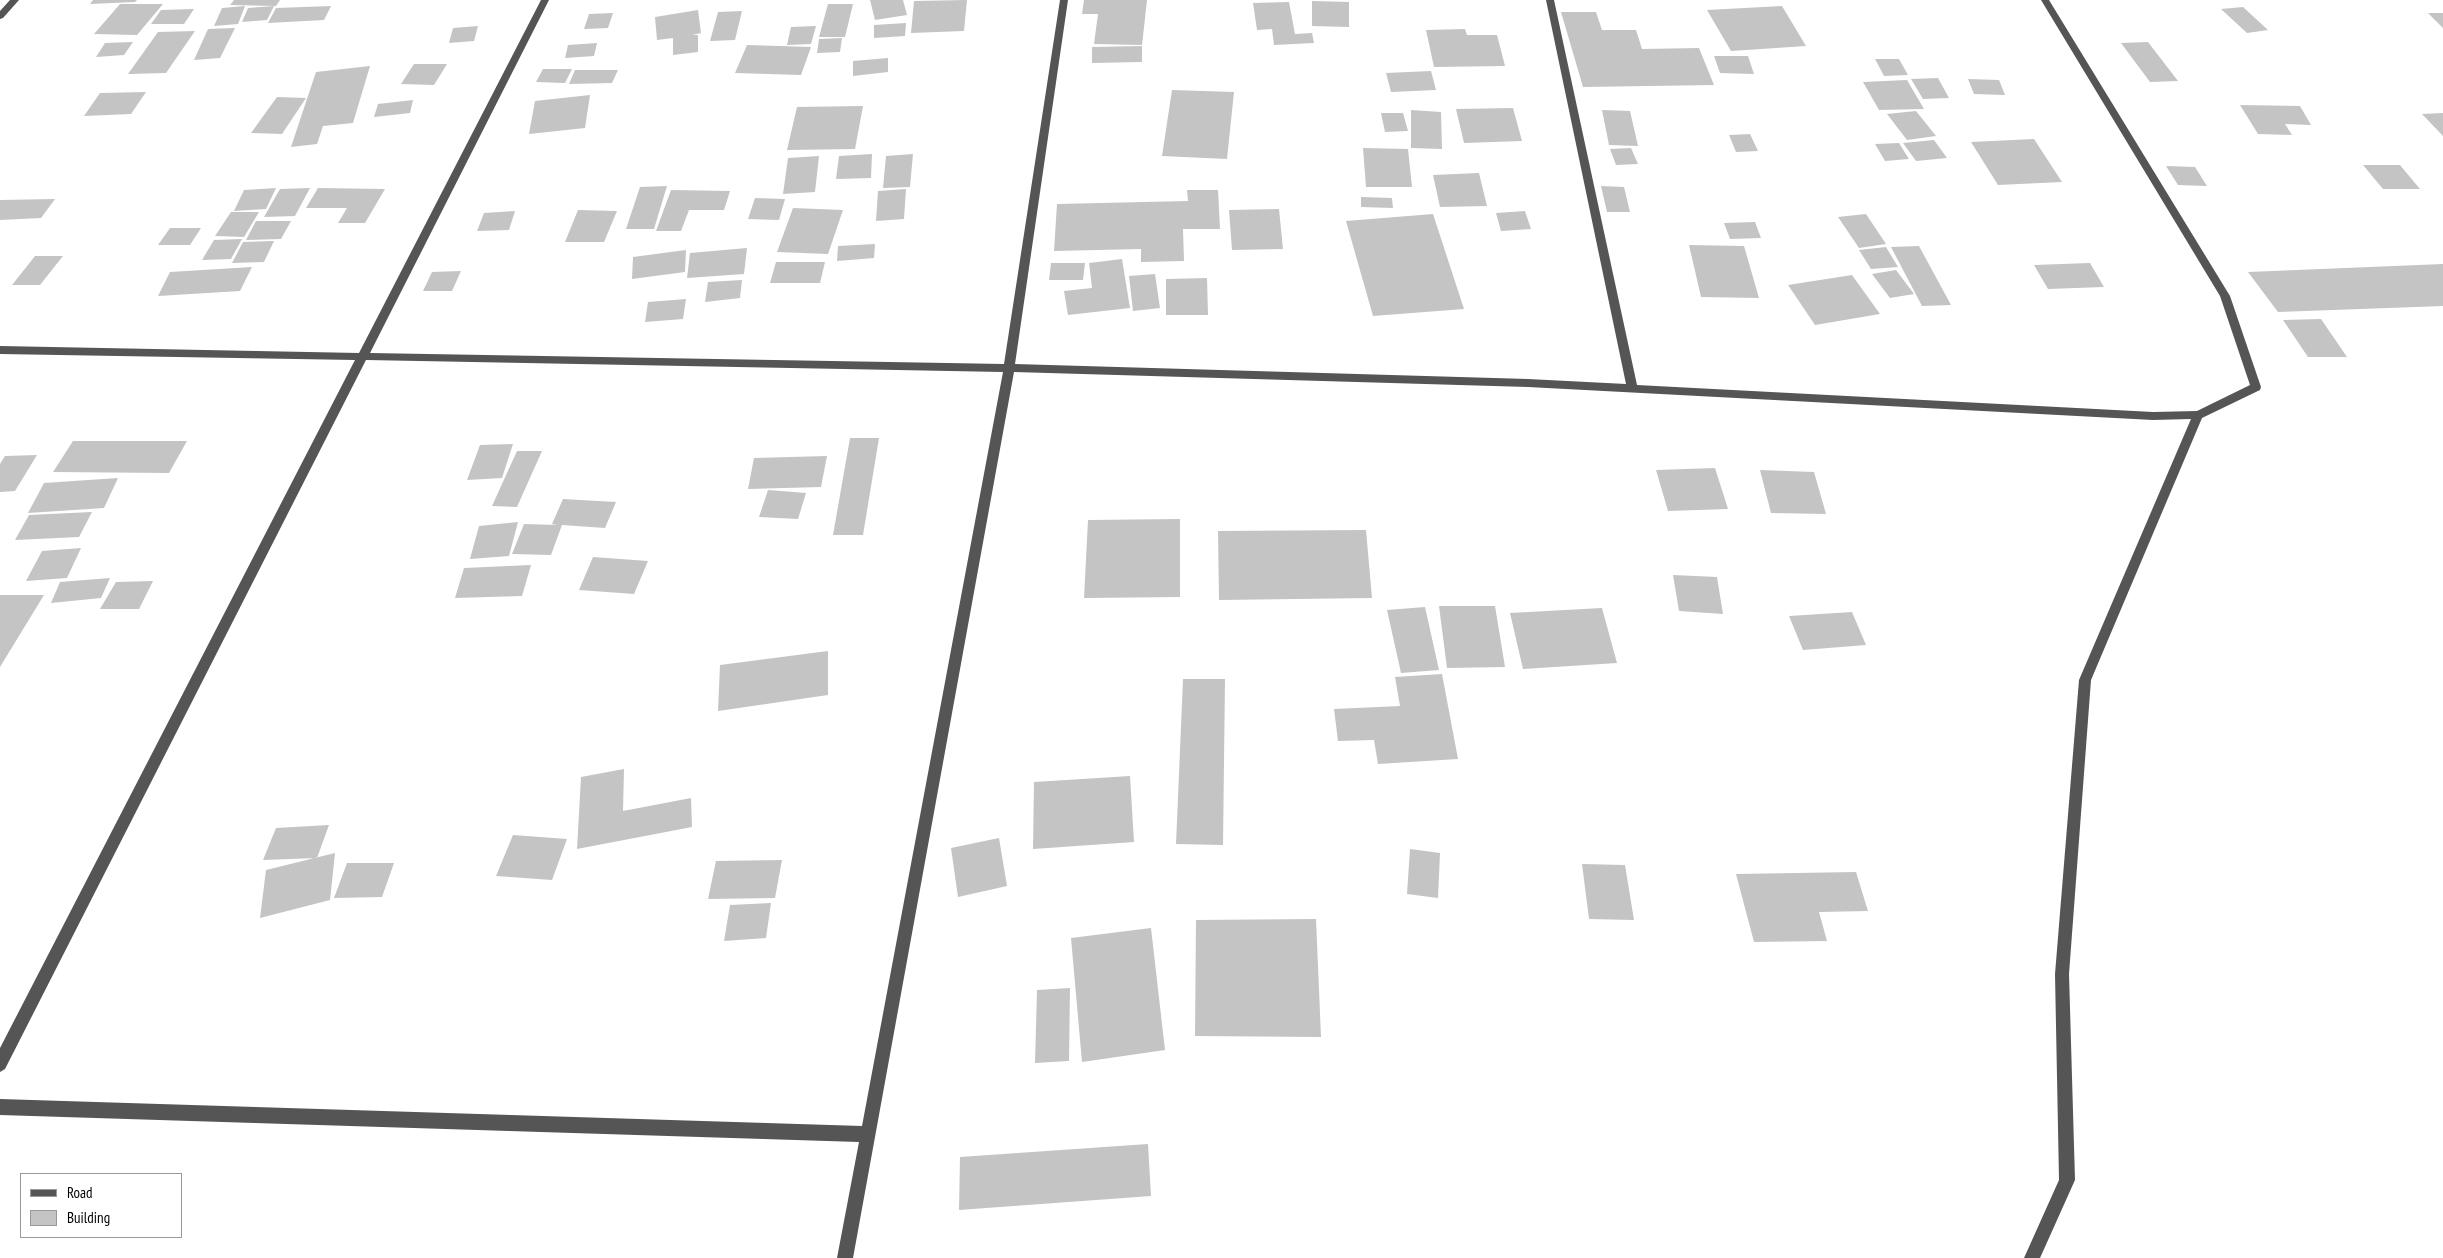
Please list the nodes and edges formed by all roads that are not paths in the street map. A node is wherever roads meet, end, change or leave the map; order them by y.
1 (15, 0) edge
2 (545, 0) edge
3 (1064, 0) edge
4 (1550, 0) edge
5 (2045, 0) edge
6 (0, 16) edge
7 (0, 350) edge
8 (360, 357) junction
9 (1009, 368) junction
10 (1632, 389) junction
11 (2198, 414) junction
12 (0, 1064) edge
13 (0, 1107) edge
14 (868, 1134) junction
15 (845, 1258) edge
16 (2032, 1258) edge

1 - 6 street
2 - 8 street
3 - 9 street
4 - 10 street
5 - 11 street
7 - 8 street
8 - 9 street
8 - 12 street
9 - 10 street
9 - 14 street
10 - 11 street
11 - 16 street
13 - 14 street
14 - 15 street

